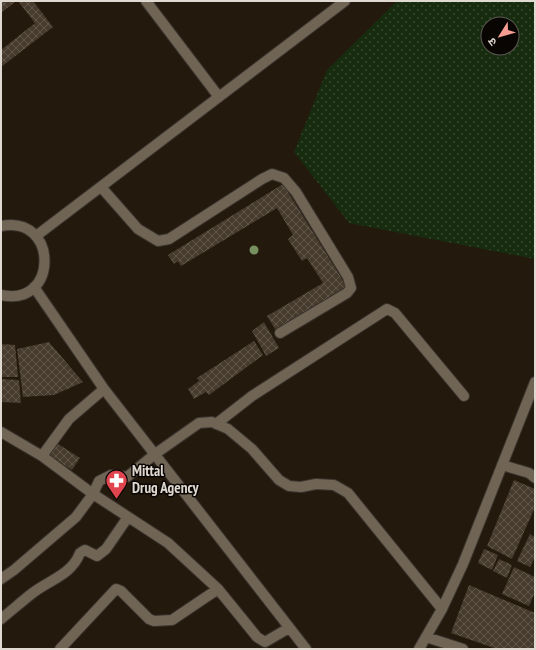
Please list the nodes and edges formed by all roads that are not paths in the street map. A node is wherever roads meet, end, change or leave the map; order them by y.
1 (146, 1) edge
2 (345, 1) edge
3 (220, 97) junction
4 (101, 187) junction
5 (1, 226) edge
6 (36, 236) junction
7 (34, 287) junction
8 (1, 295) edge
9 (280, 333) dead end
10 (535, 382) edge
11 (104, 389) junction
12 (464, 396) dead end
13 (216, 424) junction
14 (1, 432) edge
15 (155, 454) junction
16 (42, 456) junction
17 (502, 466) junction
18 (535, 478) edge
19 (93, 494) junction
20 (128, 517) junction
21 (1, 579) edge
22 (218, 589) junction
23 (442, 609) junction
24 (1, 619) edge
25 (289, 628) junction
26 (426, 637) junction
27 (60, 649) edge
28 (306, 649) edge
29 (419, 649) edge
30 (463, 649) edge

1 - 3 street
2 - 3 street
3 - 4 street
4 - 6 street
4 - 9 street
5 - 6 street
6 - 7 street
7 - 8 street
7 - 11 street
10 - 17 street
11 - 15 street
11 - 16 street
12 - 13 street
13 - 15 street
13 - 23 street
14 - 16 street
15 - 19 street
15 - 25 street
16 - 19 street
17 - 18 street
17 - 23 street
19 - 20 street
19 - 21 street
20 - 22 street
20 - 24 street
22 - 25 street
22 - 27 street
23 - 26 street
25 - 28 street
26 - 29 street
26 - 30 street

